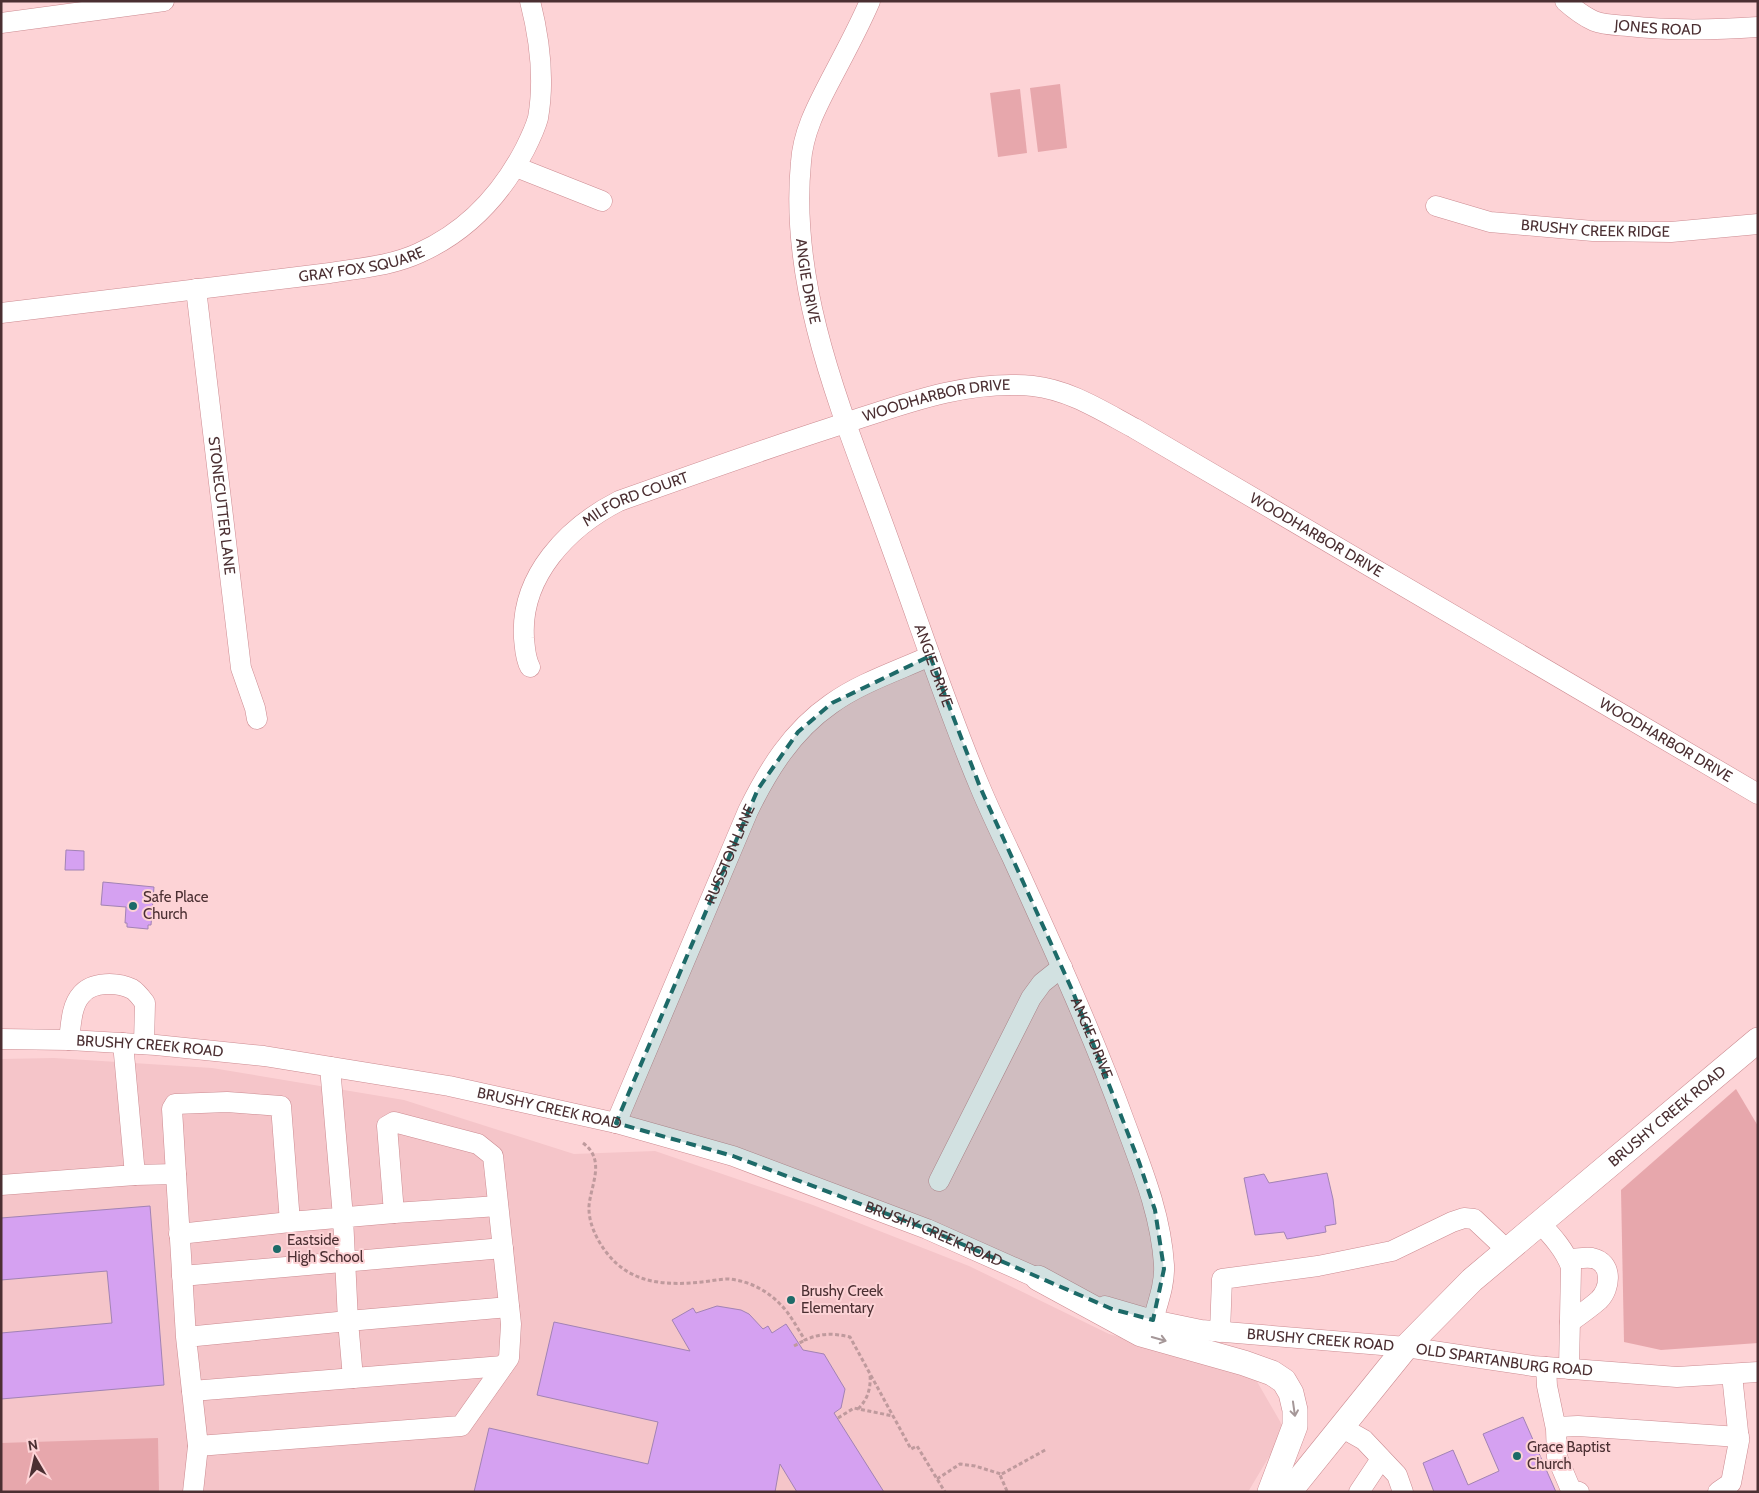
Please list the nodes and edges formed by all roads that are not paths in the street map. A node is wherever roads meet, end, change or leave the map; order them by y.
1 (164, 1) edge
2 (530, 1) edge
3 (870, 1) edge
4 (1565, 1) edge
5 (1, 23) edge
6 (1758, 27) edge
7 (516, 166) junction
8 (602, 201) dead end
9 (1436, 206) dead end
10 (1758, 224) edge
11 (196, 289) junction
12 (1, 314) edge
13 (847, 423) junction
14 (930, 656) junction
15 (530, 667) dead end
16 (257, 719) dead end
17 (1758, 794) edge
18 (1062, 967) junction
19 (1, 1039) edge
20 (69, 1040) junction
21 (1758, 1040) edge
22 (123, 1043) junction
23 (144, 1044) junction
24 (330, 1067) junction
25 (616, 1123) junction
26 (176, 1174) junction
27 (135, 1175) junction
28 (939, 1181) dead end
29 (1, 1186) edge
30 (498, 1206) junction
31 (394, 1213) junction
32 (343, 1217) junction
33 (290, 1222) junction
34 (1540, 1222) junction
35 (179, 1234) junction
36 (503, 1248) junction
37 (1507, 1250) junction
38 (1568, 1259) junction
39 (344, 1263) junction
40 (182, 1276) junction
41 (1038, 1278) junction
42 (508, 1307) junction
43 (1153, 1320) junction
44 (348, 1321) junction
45 (1570, 1322) junction
46 (1220, 1332) junction
47 (186, 1337) junction
48 (1406, 1348) junction
49 (503, 1366) junction
50 (1546, 1367) junction
51 (1569, 1369) junction
52 (1758, 1372) edge
53 (1732, 1375) junction
54 (353, 1378) junction
55 (192, 1391) junction
56 (1342, 1427) junction
57 (1556, 1427) junction
58 (1738, 1437) junction
59 (198, 1446) junction
60 (1381, 1459) junction
61 (193, 1492) edge
62 (1270, 1492) edge
63 (1289, 1492) edge
64 (1359, 1492) edge
65 (1403, 1492) edge
66 (1579, 1492) edge
67 (1718, 1492) edge

1 - 5 street
2 - 7 street, GRAY FOX SQUARE
3 - 13 street, ANGIE DRIVE
4 - 6 street, JONES ROAD
7 - 8 street
7 - 11 street, GRAY FOX SQUARE
9 - 10 street, BRUSHY CREEK RIDGE
11 - 12 street, GRAY FOX SQUARE
11 - 16 street, STONECUTTER LANE
13 - 14 street, ANGIE DRIVE
13 - 15 street, MILFORD COURT
13 - 17 street, WOODHARBOR DRIVE
14 - 18 street, ANGIE DRIVE
14 - 25 street, RUSSTON LANE
18 - 28 street
18 - 43 street, ANGIE DRIVE
19 - 20 street, BRUSHY CREEK ROAD
20 - 22 street, BRUSHY CREEK ROAD
20 - 23 street
21 - 34 main road, BRUSHY CREEK ROAD
22 - 23 street, BRUSHY CREEK ROAD
22 - 27 street
23 - 24 street, BRUSHY CREEK ROAD
24 - 25 street, BRUSHY CREEK ROAD
24 - 32 street
25 - 41 street, BRUSHY CREEK ROAD
26 - 27 street
26 - 33 street
26 - 35 street
27 - 29 street
30 - 31 street
30 - 31 street
30 - 36 street
31 - 32 street
32 - 33 street
32 - 39 street
33 - 35 street
34 - 37 main road, BRUSHY CREEK ROAD
34 - 38 street
35 - 40 street
36 - 39 street
36 - 42 street
37 - 46 street
37 - 48 main road, BRUSHY CREEK ROAD
38 - 45 street
38 - 45 street
39 - 40 street
39 - 44 street
40 - 47 street
41 - 43 street, BRUSHY CREEK ROAD
41 -> 62 main road
42 - 44 street
42 - 49 street
43 - 46 street, BRUSHY CREEK ROAD
44 - 47 street
44 - 54 street
45 - 51 street
46 - 48 street, BRUSHY CREEK ROAD
47 - 55 street
48 - 50 street, OLD SPARTANBURG ROAD
48 - 56 main road, OLD SPARTANBURG ROAD
49 - 54 street
49 - 59 street
50 - 51 street, OLD SPARTANBURG ROAD
50 - 57 street
51 - 53 street, OLD SPARTANBURG ROAD
52 - 53 street, OLD SPARTANBURG ROAD
53 - 58 street
54 - 55 street
55 - 59 street
56 - 60 street
56 - 63 main road, OLD SPARTANBURG ROAD
57 - 58 street
57 - 66 street
58 - 67 street
59 - 61 street
60 - 64 street
60 - 65 street

